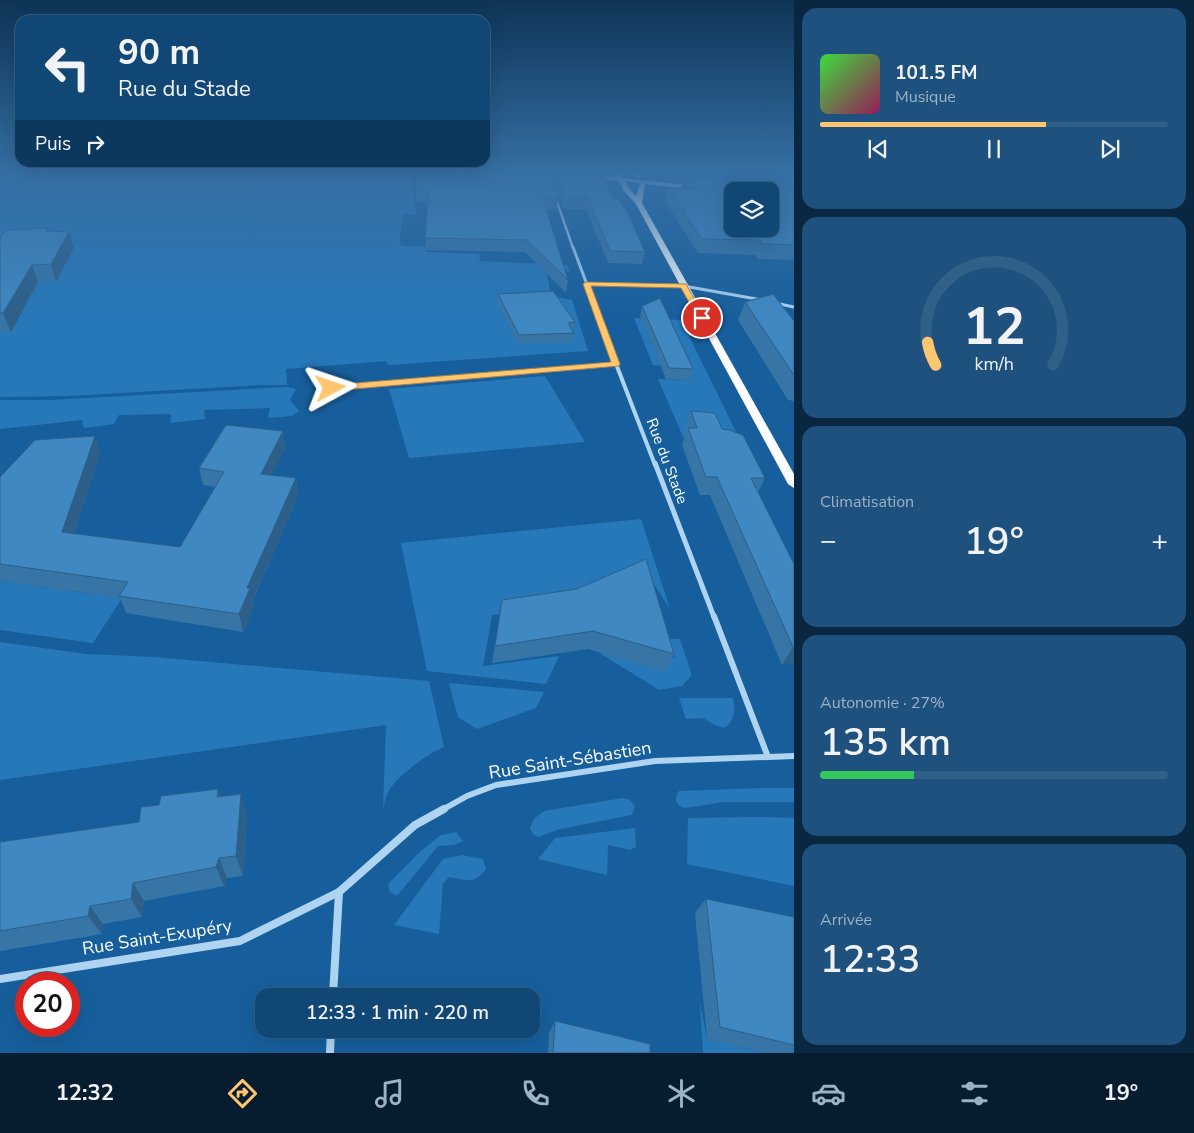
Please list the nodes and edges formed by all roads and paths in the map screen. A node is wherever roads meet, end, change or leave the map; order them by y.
1 (563, 221) edge
2 (650, 221) edge
3 (586, 284) junction
4 (684, 286) junction
5 (794, 307) edge
6 (616, 364) junction
7 (320, 398) dead end
8 (794, 484) edge
9 (794, 756) edge
10 (768, 757) junction
11 (339, 892) junction
12 (0, 979) edge
13 (333, 988) edge
14 (331, 1038) edge
15 (330, 1053) edge

1 - 3 street, Rue du Stade
2 - 4 main road
3 - 4 street
3 - 6 street, Rue du Stade
4 - 5 street
4 - 8 main road
6 - 7 lane
6 - 10 street, Rue du Stade
9 - 10 street, Rue Saint-Sébastien
10 - 11 street, Rue Saint-Sébastien
11 - 12 street, Rue Saint-Exupéry
11 - 13 street
14 - 15 street

